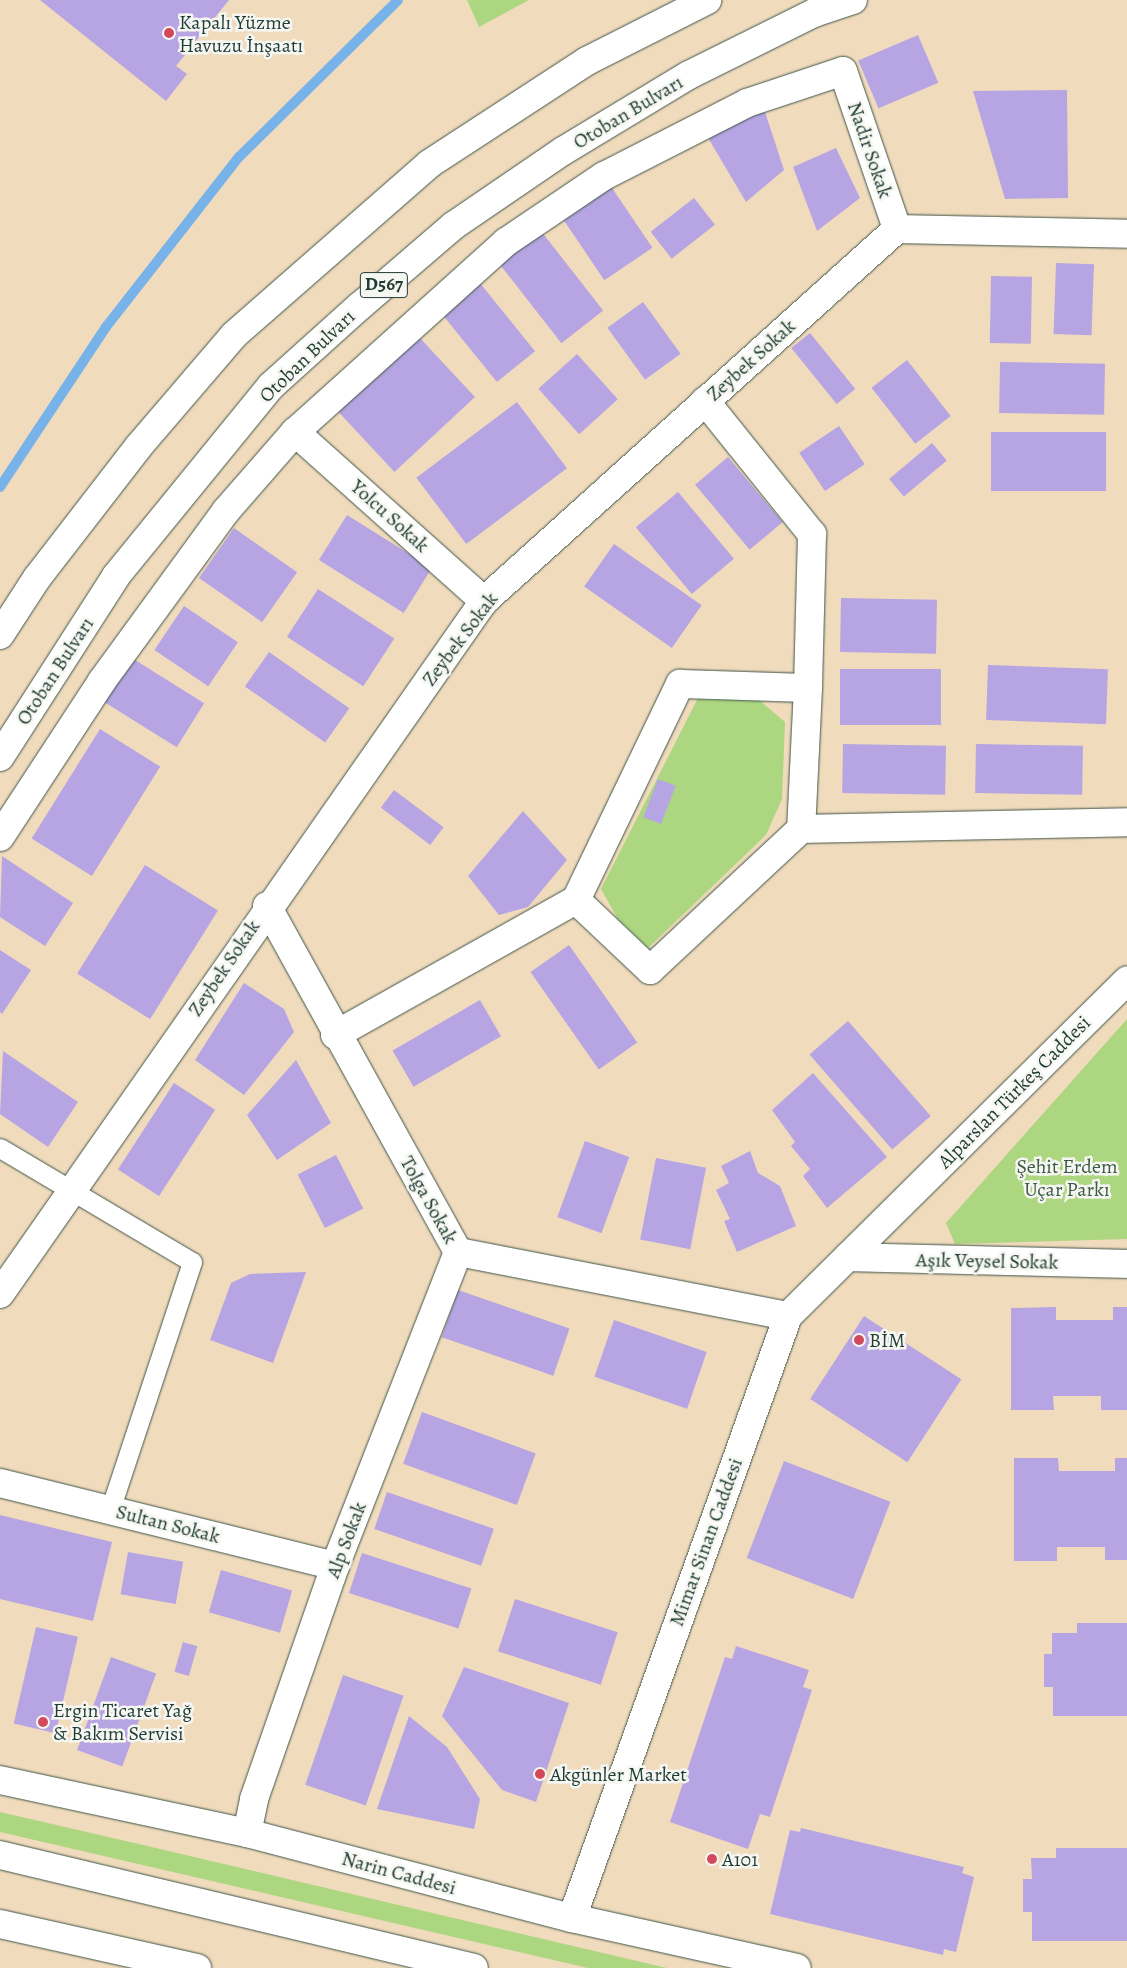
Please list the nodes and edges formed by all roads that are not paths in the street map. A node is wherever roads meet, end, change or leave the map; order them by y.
1 (708, 0) edge
2 (854, 0) edge
3 (897, 229) junction
4 (1127, 234) edge
5 (705, 401) junction
6 (295, 432) junction
7 (484, 601) junction
8 (0, 635) edge
9 (808, 688) junction
10 (0, 757) edge
11 (1127, 822) edge
12 (801, 829) junction
13 (0, 837) edge
14 (576, 900) junction
15 (267, 906) junction
16 (1127, 981) edge
17 (335, 1035) junction
18 (0, 1148) edge
19 (71, 1192) junction
20 (901, 1204) joint
21 (458, 1252) junction
22 (848, 1257) junction
23 (1127, 1264) edge
24 (0, 1294) edge
25 (788, 1316) junction
26 (0, 1483) edge
27 (110, 1510) junction
28 (335, 1566) junction
29 (0, 1780) edge
30 (247, 1832) junction
31 (0, 1856) edge
32 (572, 1918) junction
33 (0, 1924) edge
34 (197, 1968) edge
35 (474, 1968) edge
36 (797, 1968) edge

1 - 8 main road
2 - 10 main road, Otoban Bulvarı / D567
3 - 4 main road
3 - 5 main road, Zeybek Sokak
3 - 6 main road, Nadir Sokak
5 - 7 main road, Zeybek Sokak
5 - 9 main road
6 - 7 main road, Yolcu Sokak
6 - 13 main road
7 - 15 main road, Zeybek Sokak
9 - 12 main road
9 - 14 main road
11 - 12 main road
12 - 14 main road
14 - 17 main road
15 - 17 main road, Tolga Sokak
15 - 19 main road, Zeybek Sokak
16 - 20 main road, Alparslan Türkeş Caddesi
17 - 21 main road, Tolga Sokak
18 - 19 lane
19 - 24 main road, Zeybek Sokak
19 - 27 lane
20 - 22 main road, Mimar Sinan Caddesi
21 - 25 main road, Tolga Sokak
21 - 28 main road, Alp Sokak
22 - 23 main road, Aşık Veysel Sokak
22 - 25 main road, Mimar Sinan Caddesi
25 - 32 main road, Mimar Sinan Caddesi
26 - 27 main road, Sultan Sokak
27 - 28 main road, Sultan Sokak
28 - 30 main road, Alp Sokak
29 - 30 main road, Narin Caddesi
30 - 32 main road, Narin Caddesi
31 - 35 main road
32 - 36 main road, Narin Caddesi
33 - 34 main road

